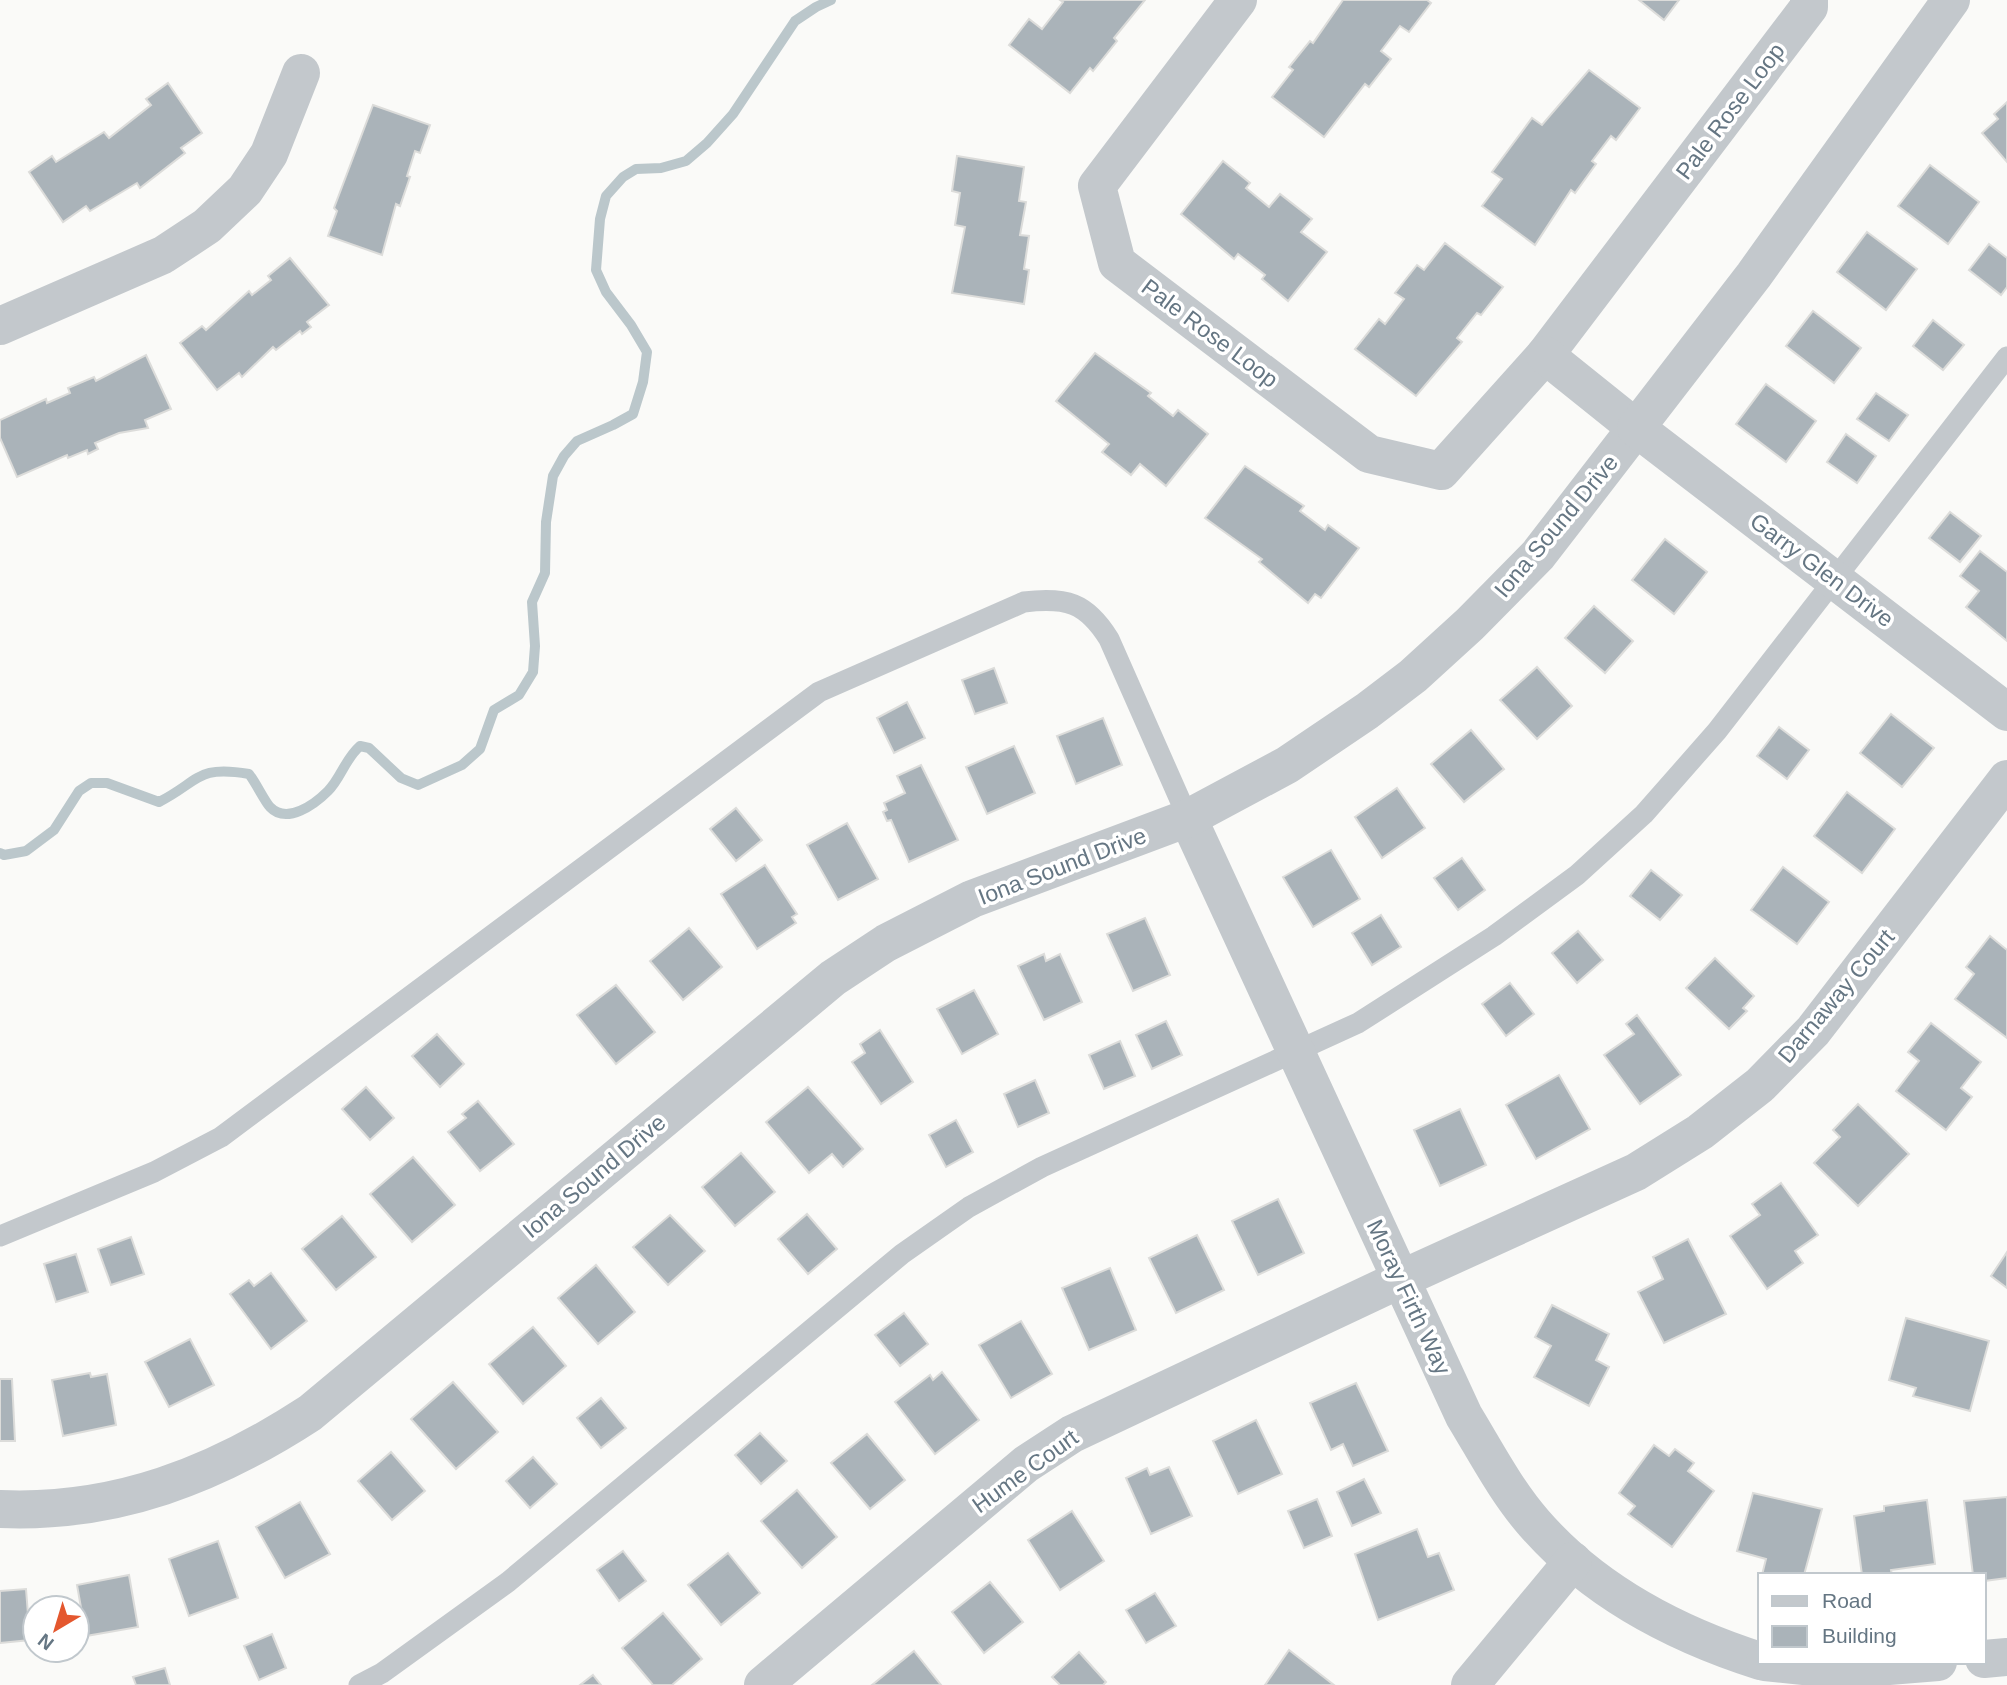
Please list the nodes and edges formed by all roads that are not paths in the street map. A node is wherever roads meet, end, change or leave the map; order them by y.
1 (1238, 0) edge
2 (1808, 0) edge
3 (1951, 0) edge
4 (301, 73) dead end
5 (0, 326) edge
6 (1545, 355) junction
7 (2007, 357) edge
8 (1636, 428) junction
9 (1835, 579) junction
10 (2007, 712) edge
11 (2007, 779) edge
12 (1188, 818) junction
13 (1296, 1052) junction
14 (0, 1236) edge
15 (1401, 1279) junction
16 (0, 1509) edge
17 (1573, 1561) junction
18 (2007, 1657) edge
19 (1986, 1659) edge
20 (1758, 1660) edge
21 (1784, 1664) edge
22 (1914, 1664) edge
23 (359, 1685) edge
24 (763, 1685) edge
25 (1470, 1685) edge

1 - 6 street, Pale Rose Loop
2 - 6 street, Pale Rose Loop
3 - 8 street, Iona Sound Drive
4 - 5 street
6 - 8 street
7 - 9 lane
8 - 9 street, Garry Glen Drive
8 - 12 street, Iona Sound Drive
9 - 10 street, Garry Glen Drive
9 - 13 lane
11 - 15 street, Darnaway Court
12 - 13 street, Moray Firth Way
12 - 14 lane
12 - 16 street, Iona Sound Drive
13 - 15 street, Moray Firth Way
13 - 23 lane
15 - 17 street, Moray Firth Way
15 - 24 street, Hume Court
17 - 20 street, Moray Firth Way
17 - 25 street
18 - 19 street
21 - 22 street

